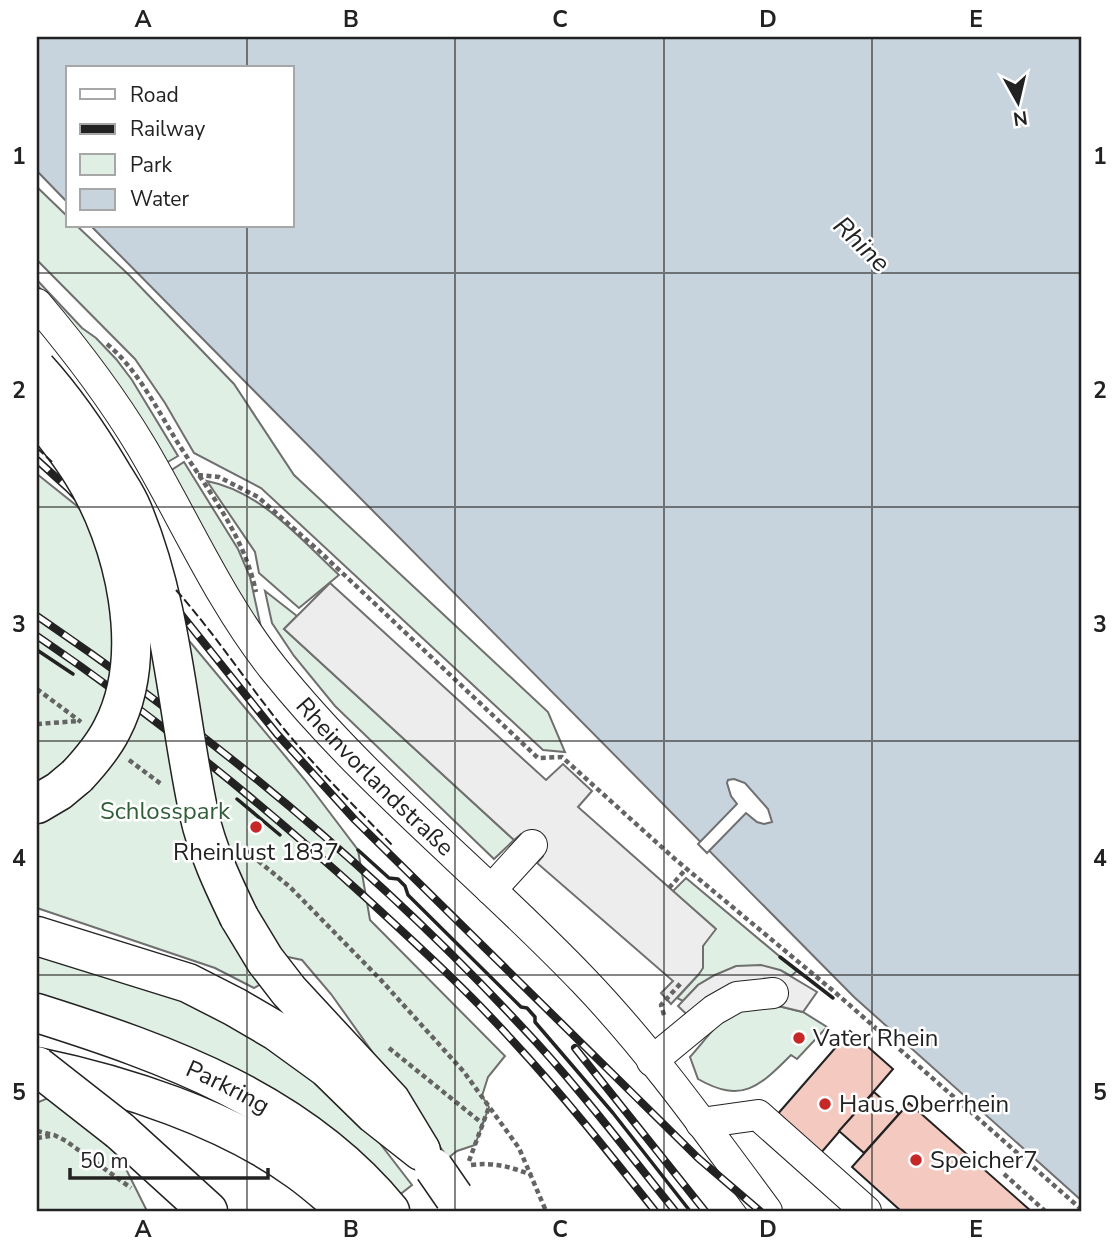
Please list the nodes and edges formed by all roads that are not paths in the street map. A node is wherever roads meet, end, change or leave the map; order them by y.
1 (37, 304) edge
2 (37, 369) edge
3 (37, 413) edge
4 (122, 512) dead end
5 (192, 542) junction
6 (37, 804) edge
7 (532, 845) dead end
8 (491, 890) junction
9 (37, 936) edge
10 (773, 993) dead end
11 (37, 1013) edge
12 (652, 1061) junction
13 (37, 1066) edge
14 (701, 1123) junction
15 (443, 1182) edge
16 (388, 1208) edge
17 (208, 1211) edge
18 (348, 1211) edge
19 (767, 1211) edge
20 (866, 1211) edge

1 - 5 street, Rheinvorlandstraße
2 - 15 main road, bridge
3 - 6 main road, bridge
4 - 5 street
5 - 8 street, Rheinvorlandstraße
7 - 8 street
8 - 12 street, Rheinvorlandstraße
9 - 15 main road
10 - 12 street
11 - 16 main road, Parkring
12 - 14 street, Rheinvorlandstraße
13 - 17 main road, bridge
13 - 18 main road
14 - 19 street, Rheinvorlandstraße
14 - 20 street

